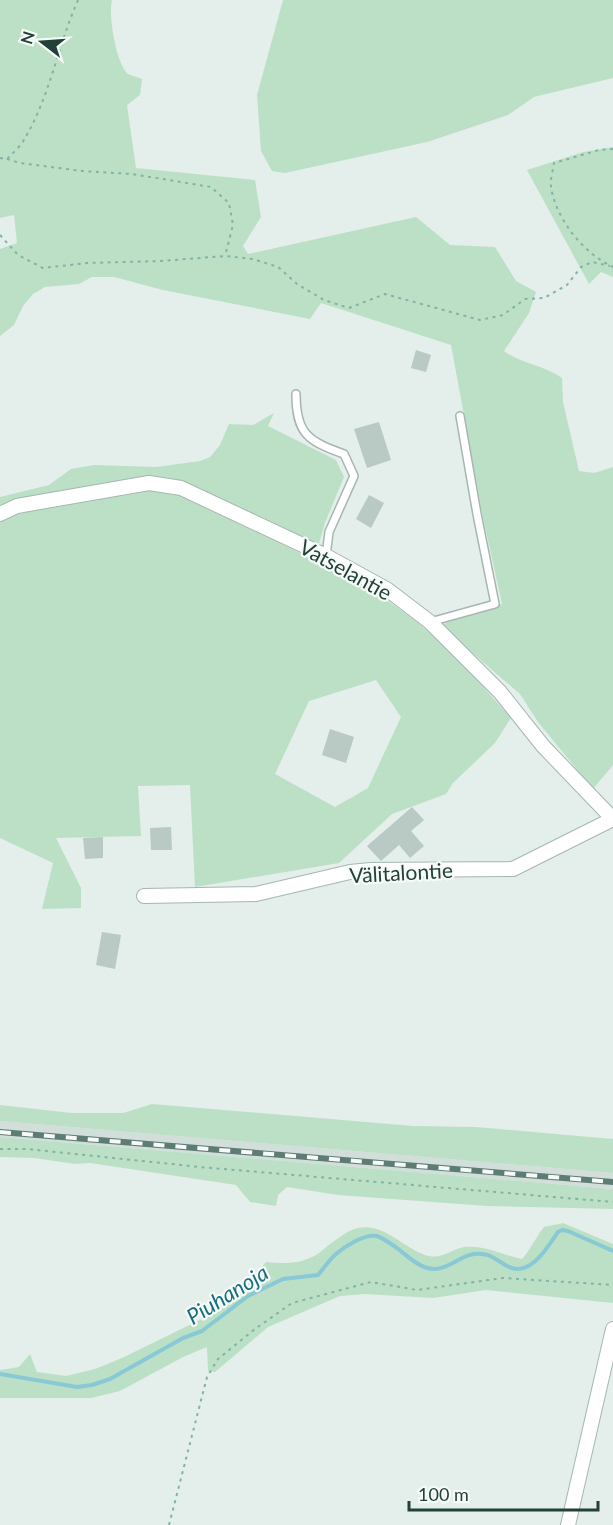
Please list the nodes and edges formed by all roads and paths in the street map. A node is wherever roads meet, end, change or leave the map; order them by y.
1 (78, 0) edge
2 (613, 149) edge
3 (0, 158) edge
4 (8, 159) junction
5 (0, 235) edge
6 (225, 256) junction
7 (611, 266) edge
8 (296, 394) dead end
9 (460, 416) dead end
10 (0, 514) edge
11 (326, 556) junction
12 (430, 622) junction
13 (613, 819) edge
14 (144, 896) dead end
15 (0, 1149) edge
16 (613, 1202) edge
17 (613, 1285) edge
18 (613, 1329) edge
19 (169, 1525) edge
20 (568, 1525) edge

1 - 4 path
2 - 7 path
3 - 4 path
4 - 6 path
5 - 6 path
6 - 7 path
8 - 11 lane
9 - 12 lane
10 - 11 street, Vatselantie
11 - 12 street, Vatselantie
12 - 13 street, Vatselantie
13 - 14 street, Välitalontie
15 - 16 path
17 - 19 path
18 - 20 street

